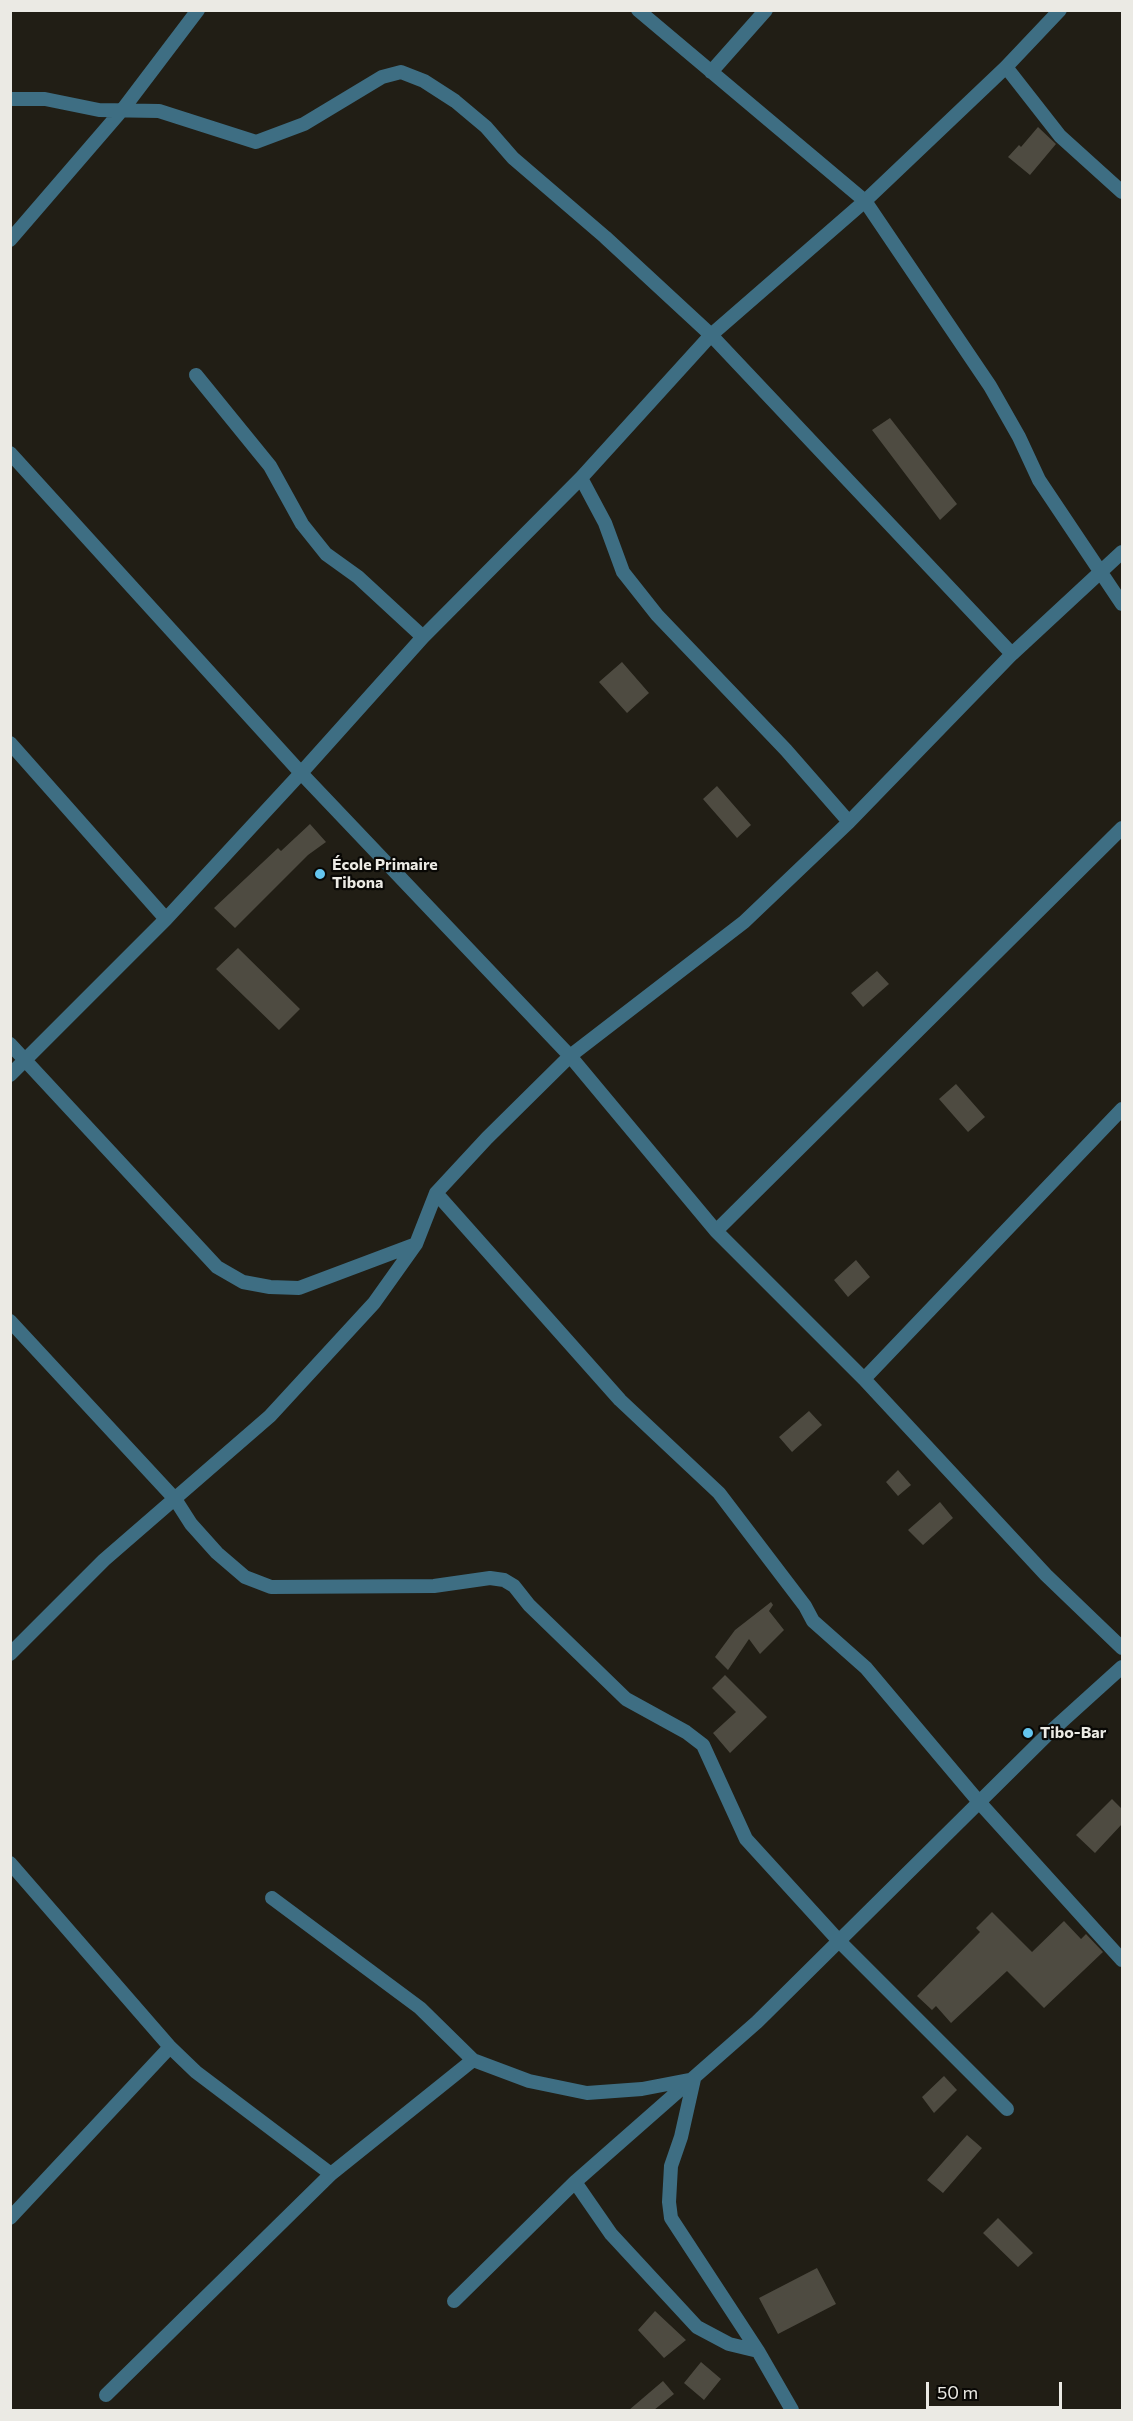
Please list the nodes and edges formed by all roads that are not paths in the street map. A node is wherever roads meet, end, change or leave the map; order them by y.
1 (198, 10) edge
2 (638, 10) edge
3 (766, 10) edge
4 (1060, 10) edge
5 (1006, 67) junction
6 (711, 72) junction
7 (10, 99) edge
8 (123, 109) junction
9 (1122, 192) edge
10 (865, 201) junction
11 (10, 240) edge
12 (711, 335) junction
13 (196, 375) dead end
14 (10, 453) edge
15 (581, 478) junction
16 (1122, 552) edge
17 (1101, 574) junction
18 (1122, 604) edge
19 (423, 637) junction
20 (1012, 654) junction
21 (10, 743) edge
22 (301, 773) junction
23 (849, 822) junction
24 (1122, 828) edge
25 (166, 919) junction
26 (10, 1044) edge
27 (570, 1056) junction
28 (25, 1059) junction
29 (10, 1075) edge
30 (1122, 1109) edge
31 (436, 1192) junction
32 (716, 1231) junction
33 (416, 1244) junction
34 (10, 1321) edge
35 (864, 1379) junction
36 (175, 1499) junction
37 (1122, 1648) edge
38 (10, 1654) edge
39 (1122, 1667) edge
40 (979, 1802) junction
41 (10, 1863) edge
42 (272, 1898) dead end
43 (839, 1941) junction
44 (1122, 1960) edge
45 (170, 2047) junction
46 (473, 2060) junction
47 (694, 2079) junction
48 (1007, 2109) dead end
49 (331, 2174) junction
50 (575, 2182) junction
51 (10, 2218) edge
52 (454, 2301) dead end
53 (758, 2351) junction
54 (106, 2395) dead end
55 (792, 2410) edge

1 - 8 street
2 - 6 street
3 - 6 street
4 - 5 street
5 - 9 street
5 - 10 street
6 - 10 street
7 - 8 street
8 - 11 street
8 - 12 street
10 - 12 street
10 - 17 street
12 - 15 street
12 - 20 street
13 - 19 street
14 - 22 street
15 - 19 street
15 - 23 street
16 - 17 street
17 - 18 street
17 - 20 street
19 - 22 street
20 - 23 street
21 - 25 street
22 - 25 street
22 - 27 street
23 - 27 street
24 - 32 street
25 - 28 street
26 - 28 street
27 - 31 street
27 - 32 street
28 - 29 street
28 - 33 street
30 - 35 street
31 - 33 street
31 - 40 street
32 - 35 street
33 - 36 street
34 - 36 street
35 - 37 street
36 - 38 street
36 - 43 street
39 - 40 street
40 - 43 street
40 - 44 street
41 - 45 street
42 - 46 street
43 - 47 street
43 - 48 street
45 - 49 street
45 - 51 street
46 - 47 street
46 - 49 street
47 - 50 street
47 - 53 street
49 - 54 street
50 - 52 street
50 - 53 street
53 - 55 street

